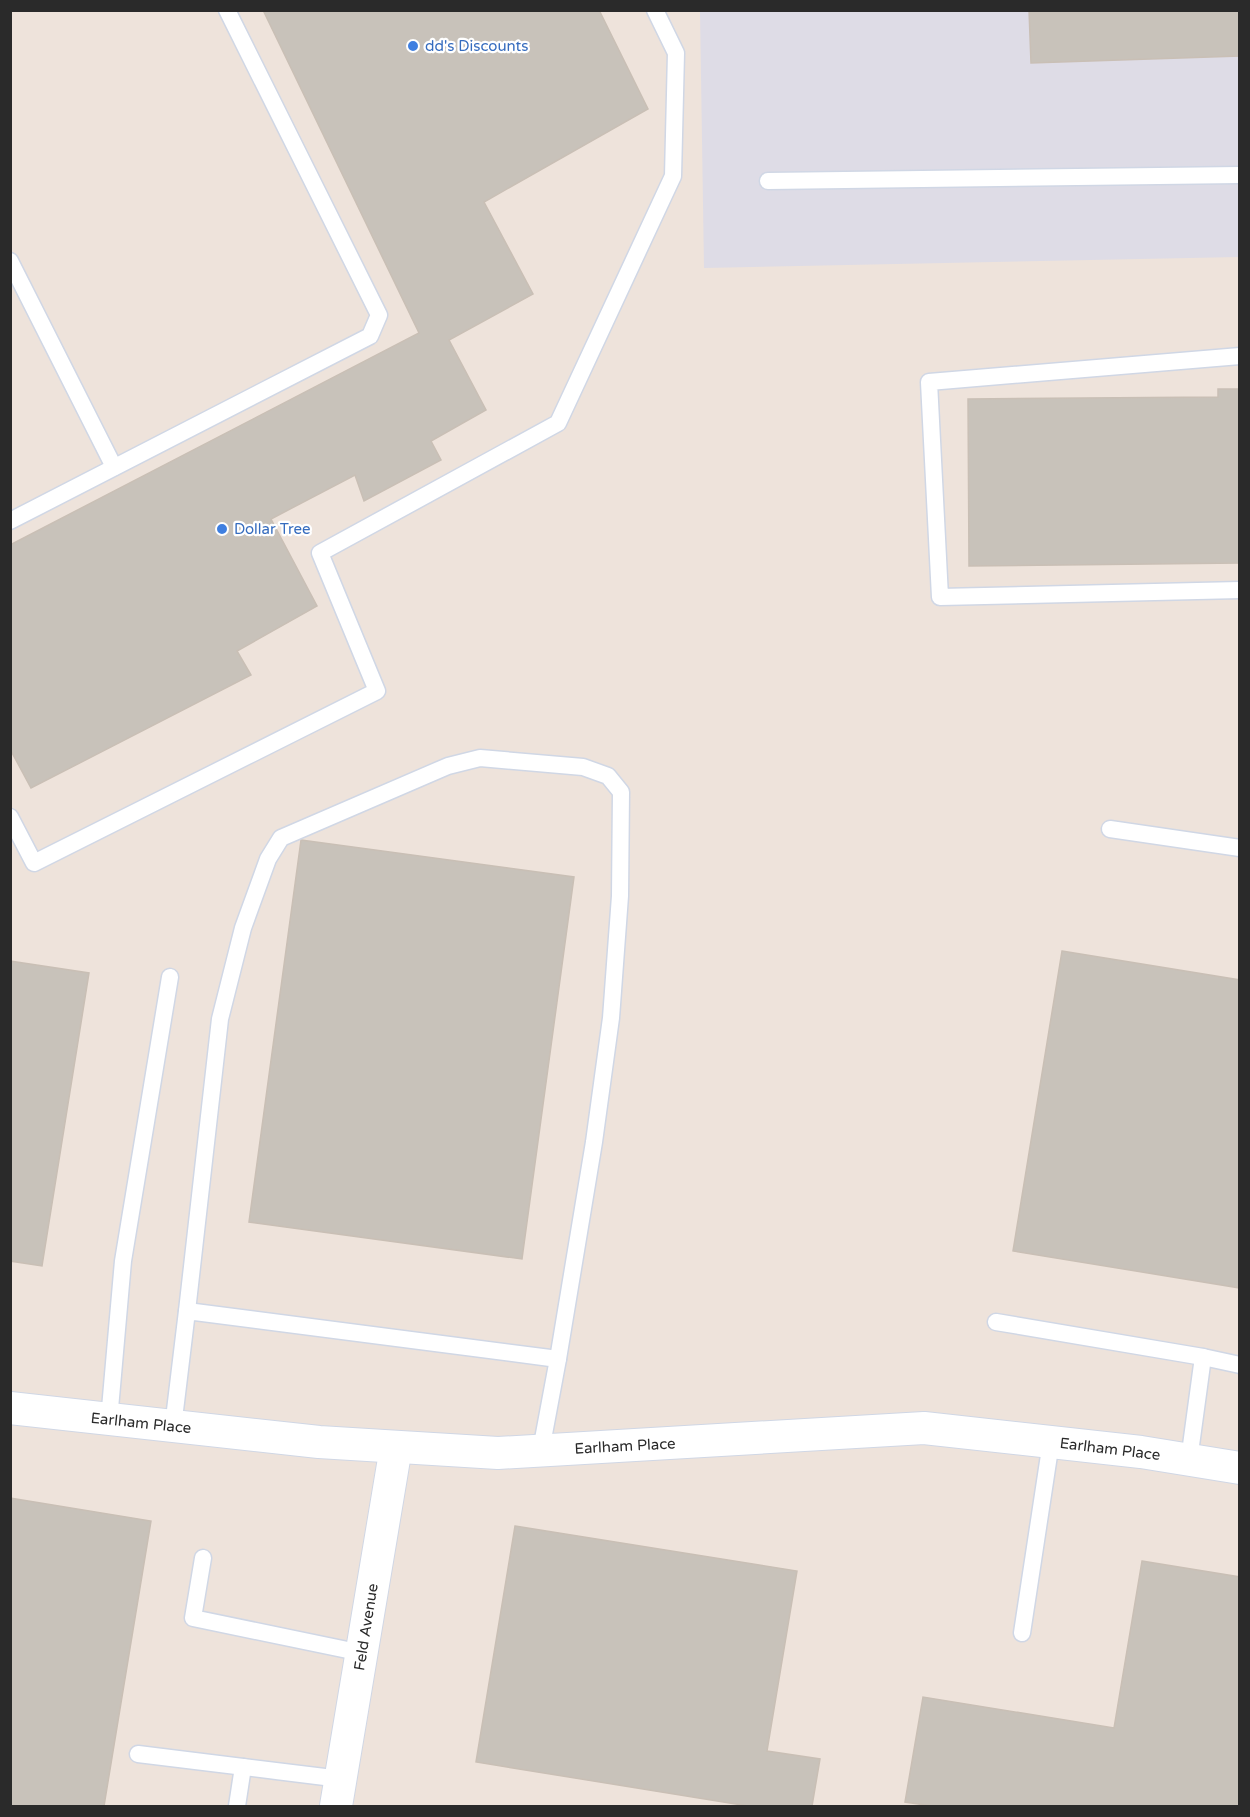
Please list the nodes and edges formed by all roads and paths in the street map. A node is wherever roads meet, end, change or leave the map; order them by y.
1 (227, 10) edge
2 (655, 10) edge
3 (1239, 175) edge
4 (768, 181) dead end
5 (10, 261) edge
6 (1239, 356) edge
7 (114, 467) junction
8 (10, 521) edge
9 (1239, 590) edge
10 (10, 817) edge
11 (1110, 829) dead end
12 (1239, 848) edge
13 (170, 977) dead end
14 (187, 1311) junction
15 (996, 1322) dead end
16 (1203, 1358) junction
17 (558, 1359) junction
18 (1239, 1365) edge
19 (10, 1408) edge
20 (109, 1420) junction
21 (173, 1427) junction
22 (1051, 1442) junction
23 (396, 1447) junction
24 (541, 1450) junction
25 (1189, 1460) junction
26 (1239, 1468) edge
27 (203, 1558) dead end
28 (1022, 1633) dead end
29 (362, 1653) junction
30 (138, 1754) dead end
31 (243, 1767) junction
32 (339, 1792) edge
33 (237, 1806) edge

1 - 7 lane
2 - 10 lane
3 - 4 lane
5 - 7 lane
6 - 9 lane
7 - 8 lane
11 - 12 lane
13 - 20 lane
14 - 17 lane
14 - 17 lane
14 - 21 lane
15 - 16 lane
16 - 18 lane
16 - 25 lane
17 - 24 lane
19 - 20 street, Earlham Place
20 - 21 street, Earlham Place
21 - 23 street, Earlham Place
22 - 24 street, Earlham Place
22 - 25 street, Earlham Place
22 - 28 lane
23 - 24 street, Earlham Place
23 - 29 street, Feld Avenue
25 - 26 street, Earlham Place
27 - 29 lane
29 - 32 street, Feld Avenue
30 - 31 lane
31 - 32 lane
31 - 33 lane

